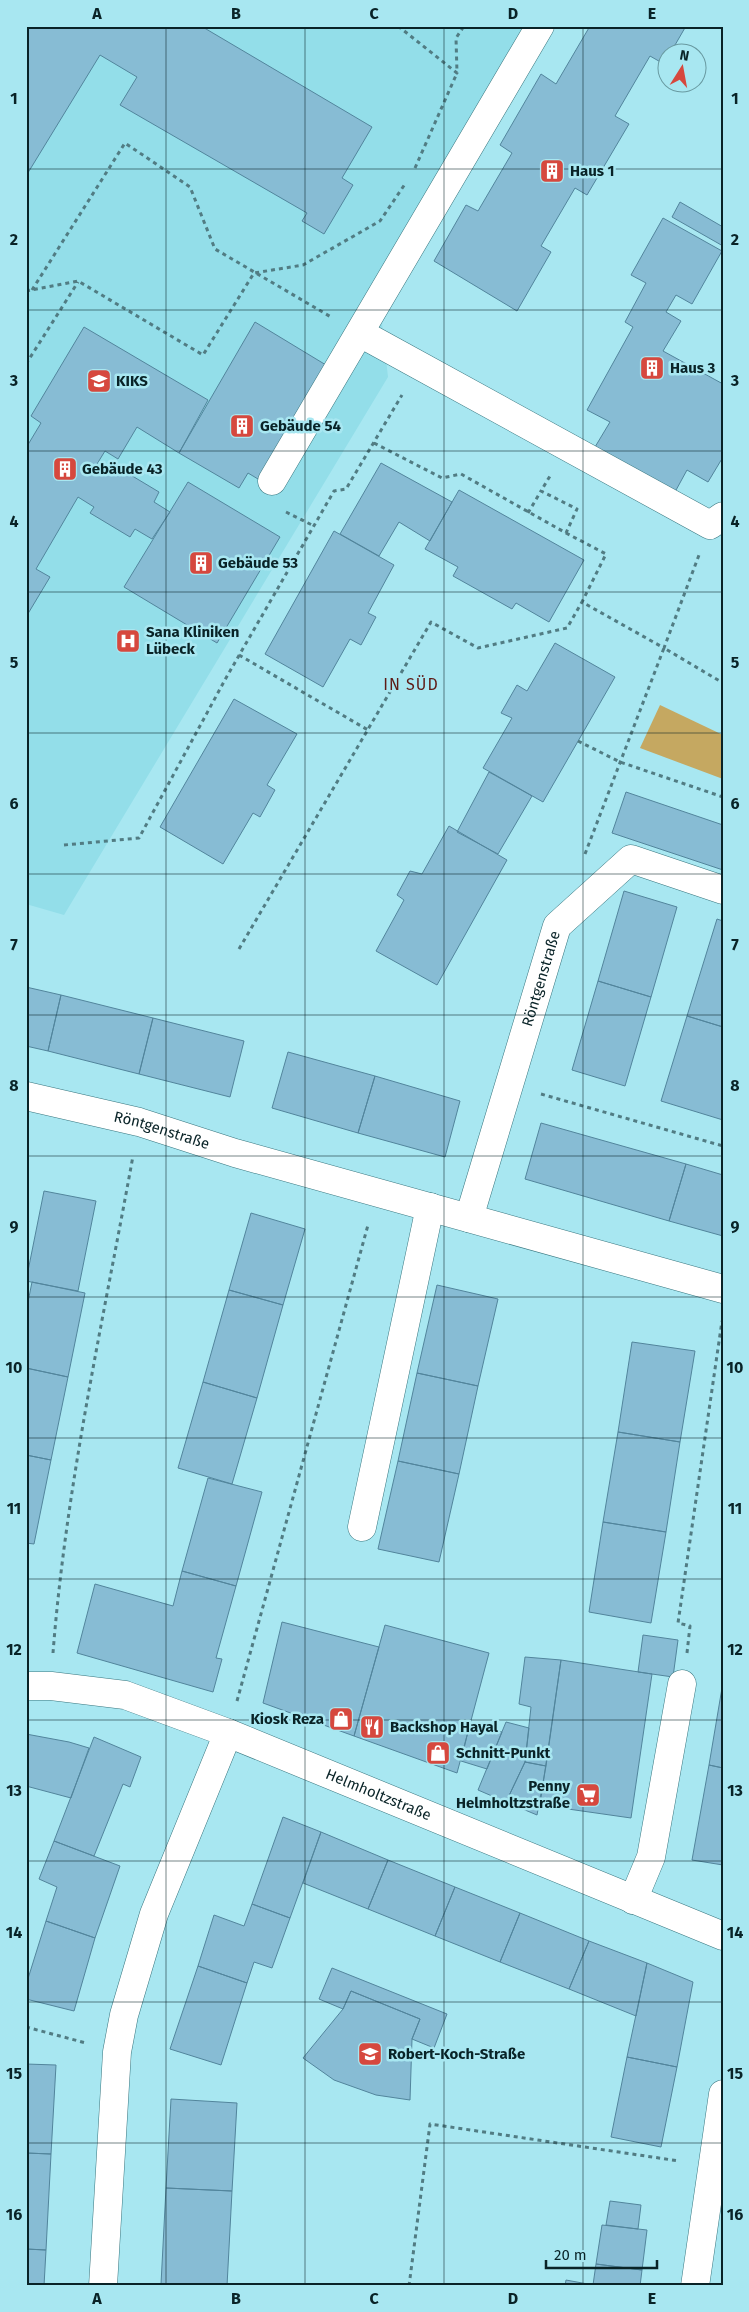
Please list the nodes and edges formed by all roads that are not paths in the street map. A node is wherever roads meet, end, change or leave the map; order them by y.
1 (540, 26) edge
2 (360, 333) junction
3 (272, 481) dead end
4 (717, 521) edge
5 (723, 890) edge
6 (26, 1096) edge
7 (430, 1207) junction
8 (469, 1218) junction
9 (723, 1289) edge
10 (362, 1527) dead end
11 (682, 1684) dead end
12 (38, 1686) edge
13 (228, 1733) junction
14 (633, 1900) junction
15 (723, 1936) edge
16 (723, 2094) edge
17 (103, 2286) edge
18 (694, 2286) edge

1 - 2 street
2 - 3 street
2 - 4 street
5 - 8 street, Röntgenstraße
6 - 7 street, Röntgenstraße
7 - 8 street, Röntgenstraße
7 - 10 street
8 - 9 street, Röntgenstraße
11 - 14 street
12 - 13 street, Helmholtzstraße
13 - 14 street, Helmholtzstraße
13 - 17 street
14 - 15 street, Helmholtzstraße
16 - 18 street

